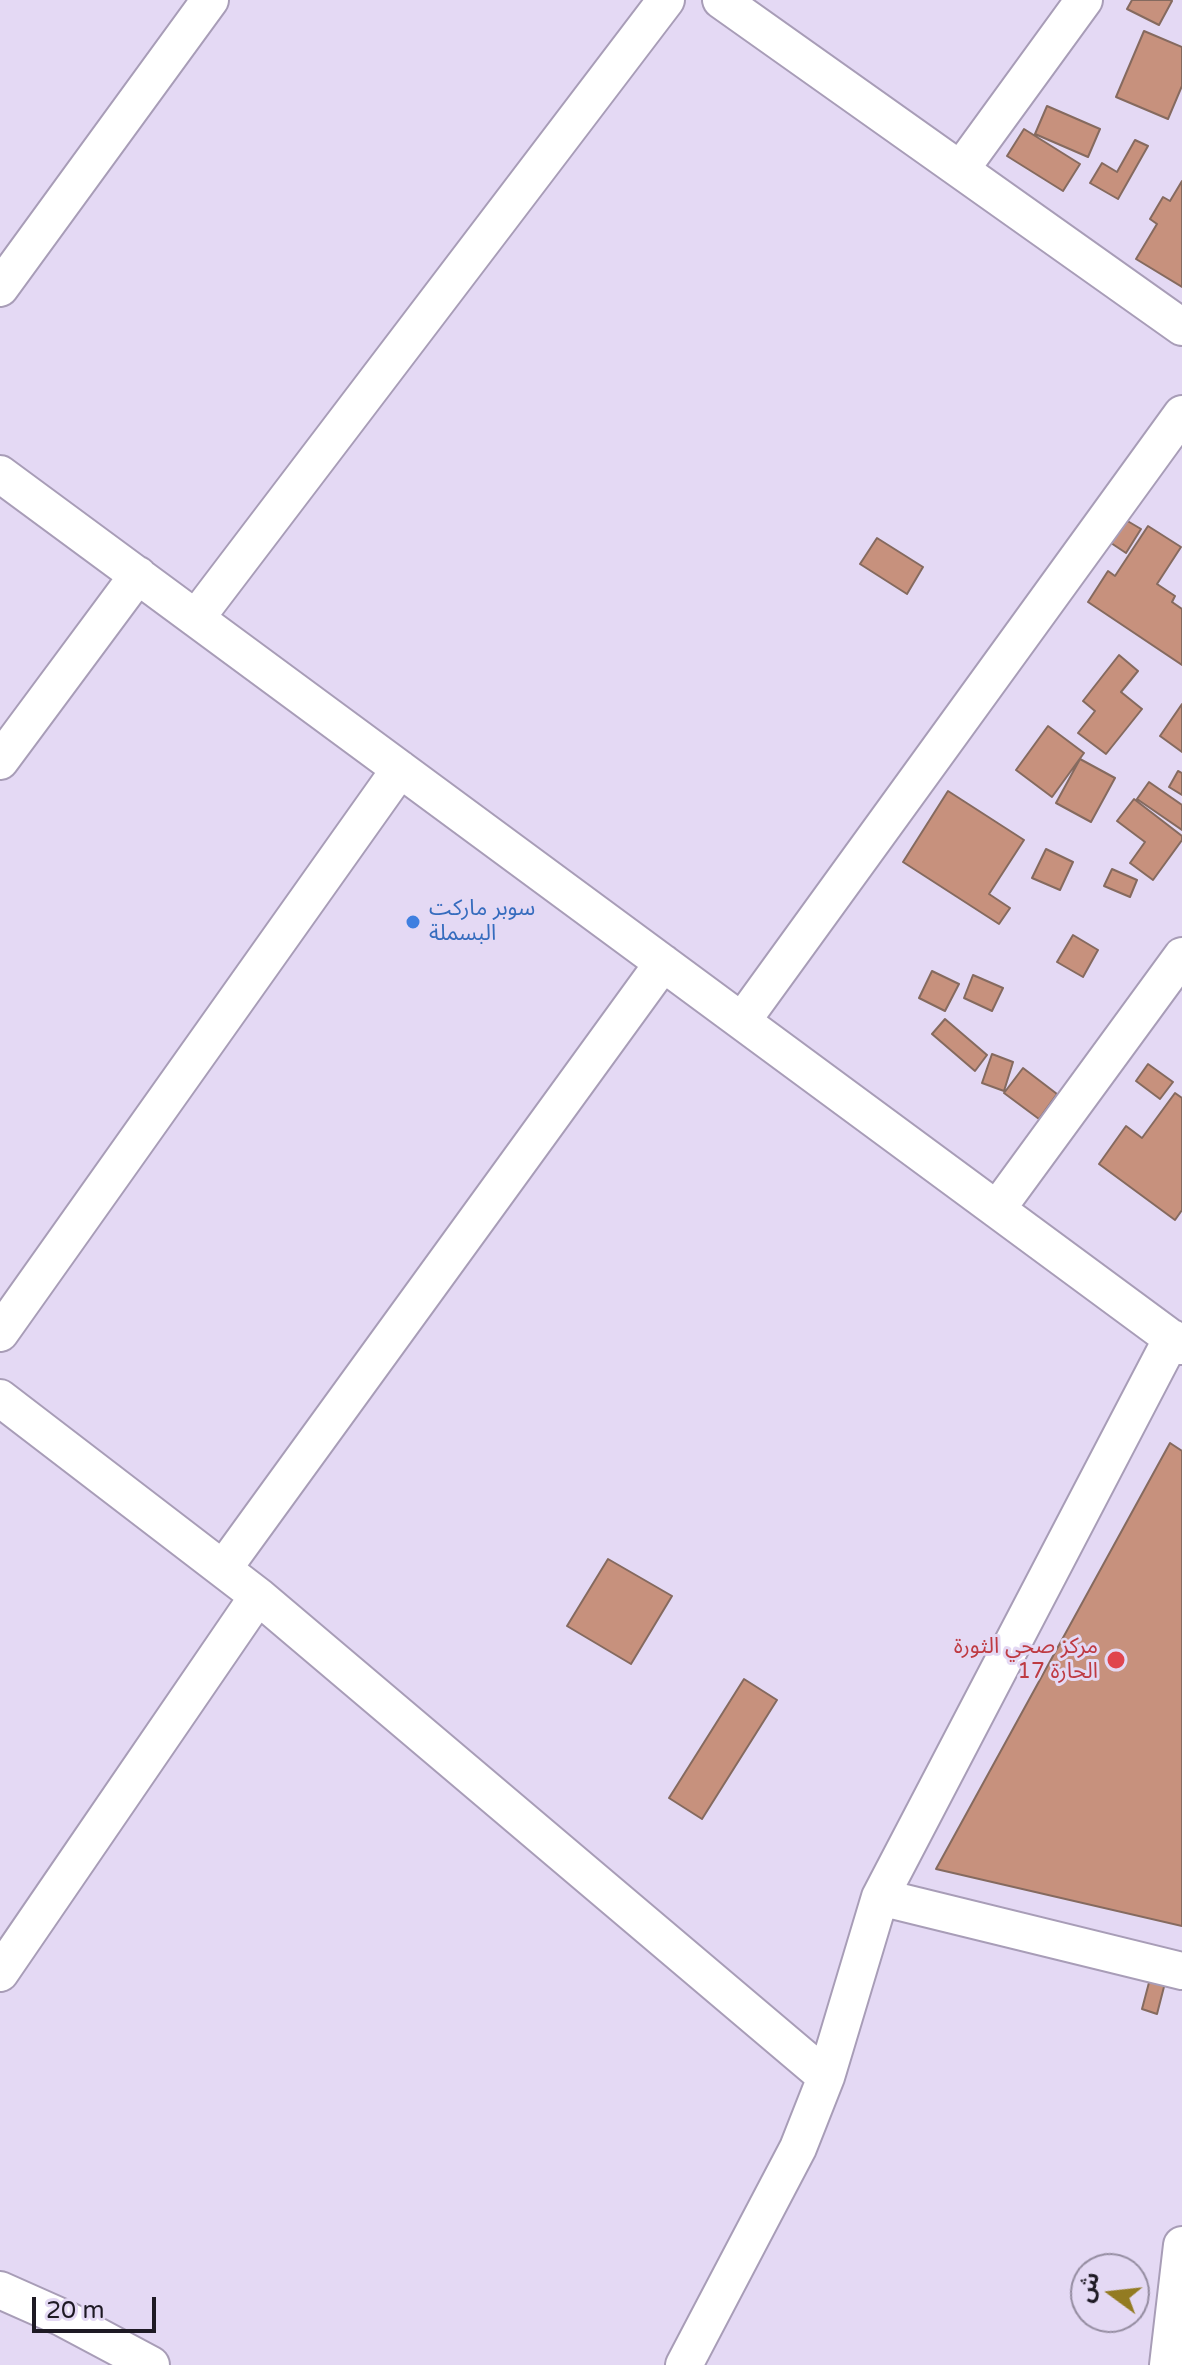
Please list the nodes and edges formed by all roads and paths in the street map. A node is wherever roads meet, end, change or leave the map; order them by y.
1 (210, 0) edge
2 (721, 0) edge
3 (1084, 0) edge
4 (650, 6) edge
5 (961, 169) junction
6 (0, 288) edge
7 (1182, 327) edge
8 (1182, 414) edge
9 (0, 474) edge
10 (138, 575) junction
11 (196, 618) junction
12 (0, 761) edge
13 (400, 769) junction
14 (1182, 956) edge
15 (663, 963) junction
16 (742, 1021) junction
17 (997, 1209) junction
18 (0, 1333) edge
19 (1177, 1342) edge
20 (0, 1398) edge
21 (223, 1569) junction
22 (258, 1596) junction
23 (880, 1897) junction
24 (1182, 1971) edge
25 (0, 1973) edge
26 (826, 2077) junction
27 (1182, 2245) edge
28 (0, 2290) edge
29 (1175, 2345) edge
30 (151, 2365) edge
31 (684, 2365) edge

1 - 6 street
2 - 5 street
3 - 5 street
4 - 11 street
5 - 7 street
8 - 16 street
9 - 10 street
10 - 11 street
10 - 12 street
11 - 13 street
13 - 15 street
13 - 18 street
14 - 17 street
15 - 16 street
15 - 21 street
16 - 17 street
17 - 19 street
19 - 23 street
20 - 21 street
21 - 22 street
22 - 25 street
22 - 26 street
23 - 24 street
23 - 26 street
26 - 31 street
27 - 29 street
28 - 30 street

